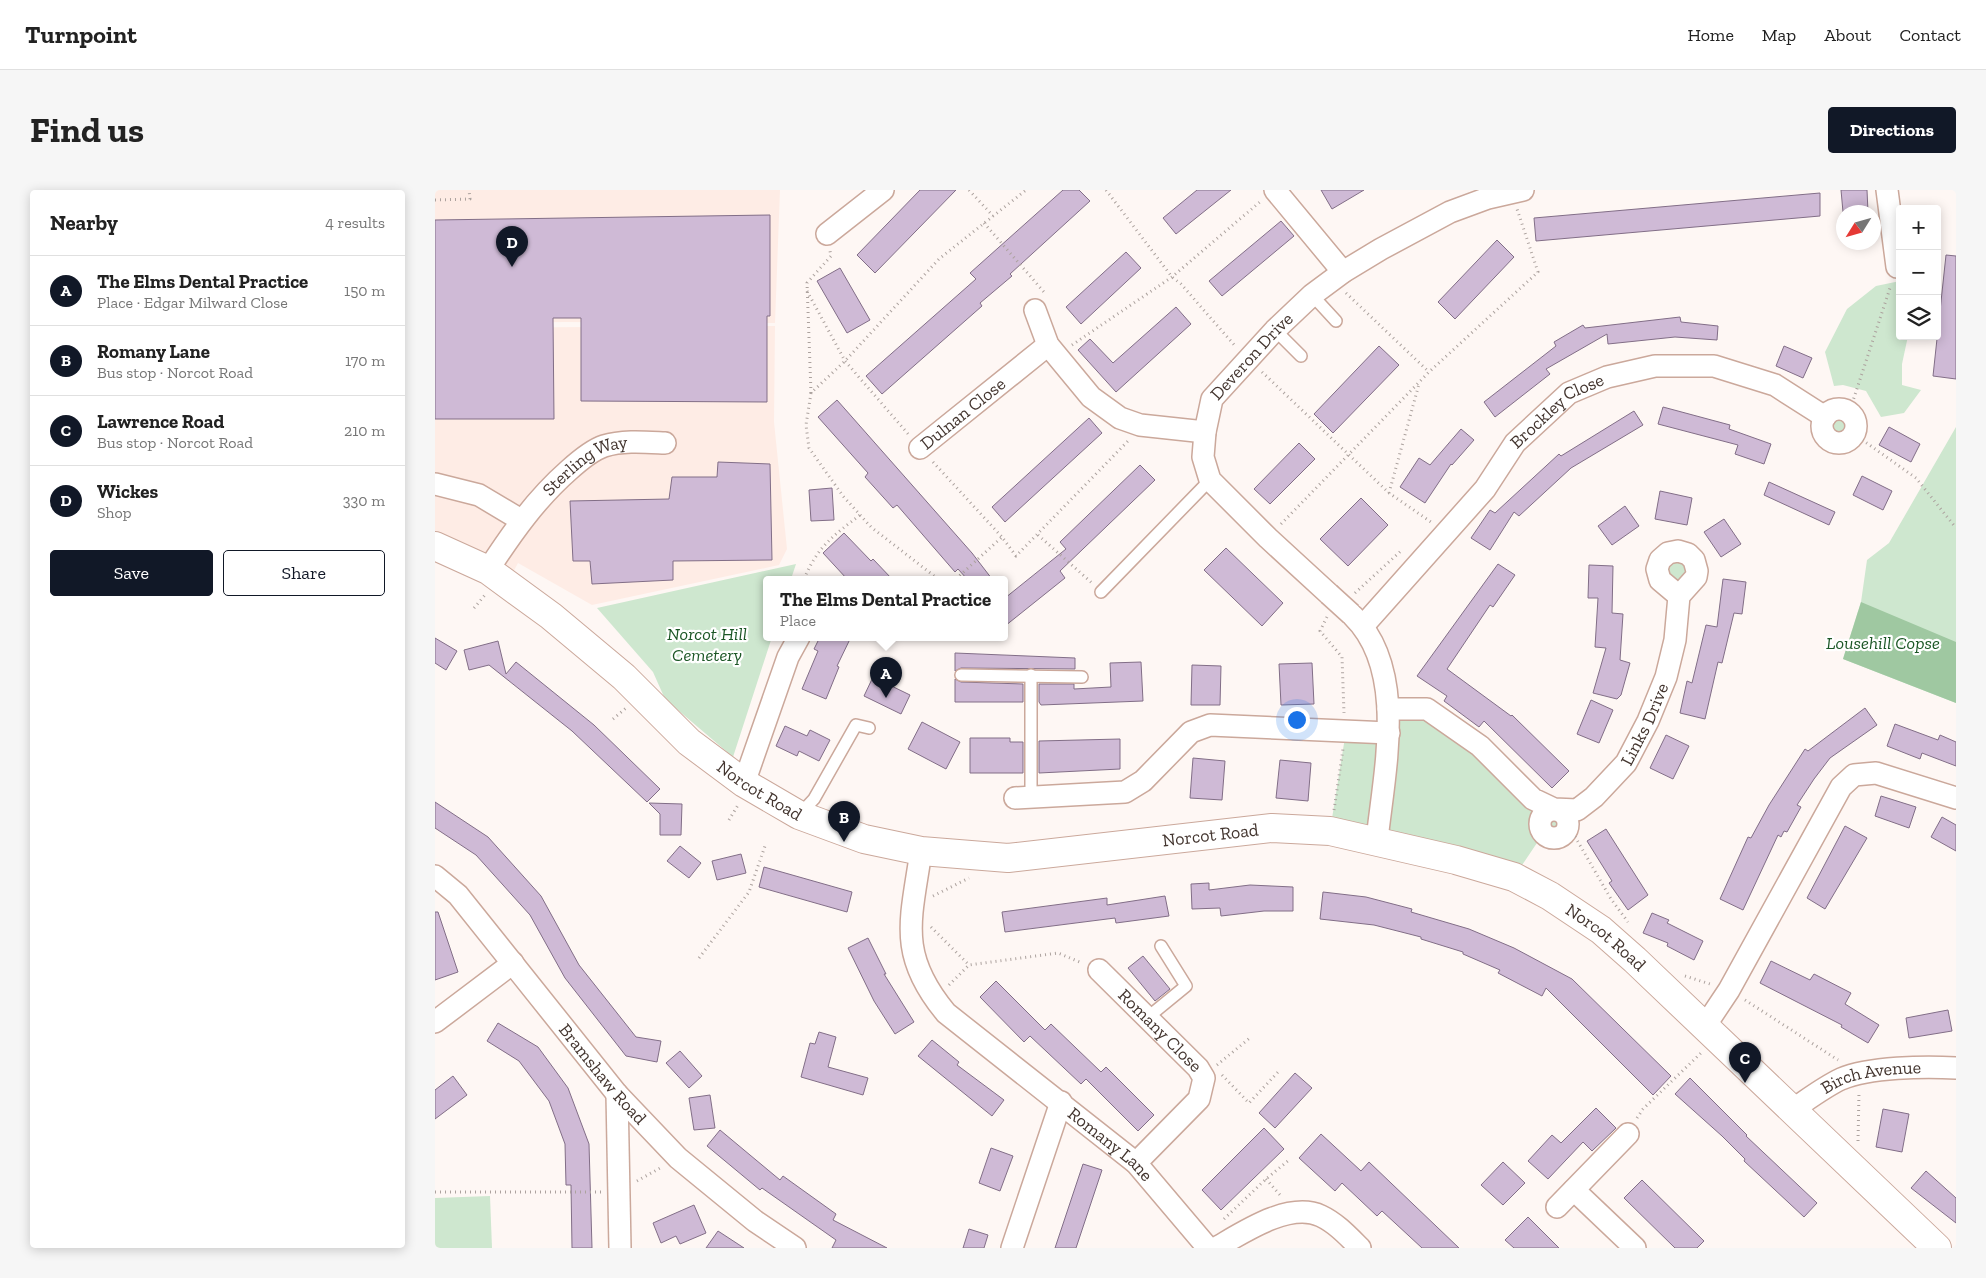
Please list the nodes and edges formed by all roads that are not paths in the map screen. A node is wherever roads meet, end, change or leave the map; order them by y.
1 (883, 190) edge
2 (1887, 190) edge
3 (1517, 191) edge
4 (1271, 193) edge
5 (827, 234) road end
6 (1896, 259) edge
7 (1338, 276) junction
8 (1312, 295) junction
9 (1035, 310) road end
10 (1336, 321) dead end
11 (1275, 330) junction
12 (1053, 351) junction
13 (1301, 356) dead end
14 (1825, 417) junction
15 (1205, 432) junction
16 (665, 442) dead end
17 (921, 448) road end
18 (1210, 480) junction
19 (435, 484) edge
20 (521, 520) junction
21 (435, 546) edge
22 (489, 580) junction
23 (1101, 592) road end
24 (1679, 596) dead end
25 (1346, 608) junction
26 (797, 641) edge
27 (961, 675) dead end
28 (1031, 675) junction
29 (1082, 677) dead end
30 (1388, 709) junction
31 (869, 728) dead end
32 (1389, 734) junction
33 (741, 794) junction
34 (1023, 797) joint
35 (1956, 798) edge
36 (1554, 809) junction
37 (799, 815) junction
38 (1568, 825) road end
39 (1377, 840) junction
40 (921, 850) junction
41 (435, 876) edge
42 (1161, 946) dead end
43 (513, 962) junction
44 (1099, 970) road end
45 (1147, 1018) junction
46 (435, 1022) edge
47 (1711, 1032) junction
48 (1956, 1068) edge
49 (617, 1094) junction
50 (1061, 1102) junction
51 (1792, 1110) junction
52 (1628, 1134) road end
53 (1136, 1163) junction
54 (1574, 1190) junction
55 (1557, 1207) dead end
56 (1209, 1246) edge
57 (620, 1248) edge
58 (795, 1248) edge
59 (1011, 1248) edge
60 (1360, 1248) edge
61 (1635, 1248) edge
62 (1937, 1248) edge

1 - 5 street
2 - 6 street
3 - 7 street, Deveron Drive
4 - 7 street
7 - 8 street, Deveron Drive
8 - 10 lane
8 - 11 street, Deveron Drive
9 - 12 street
11 - 13 lane
11 - 15 street, Deveron Drive
12 - 15 street
12 - 17 street, Dulnan Close
14 - 14 street
14 - 25 street, Brockley Close
15 - 18 street, Deveron Drive
16 - 20 street, Sterling Way
18 - 23 lane
18 - 25 street, Deveron Drive
19 - 20 street
20 - 22 street, Sterling Way
21 - 22 street, Norcot Road
22 - 33 street, Norcot Road
24 - 36 street, Links Drive
25 - 30 street
26 - 33 street
27 - 28 lane
28 - 29 lane
28 - 34 lane
30 - 32 street
30 - 36 street, Links Drive
31 - 37 lane
32 - 34 street
32 - 39 street
33 - 37 street, Norcot Road
35 - 47 street
36 - 38 street, Links Drive
37 - 40 street, Norcot Road
39 - 40 street, Norcot Road
39 - 47 street, Norcot Road
40 - 50 street, Romany Lane
41 - 43 street, Bramshaw Road
42 - 45 lane
43 - 46 street
43 - 49 street, Bramshaw Road
44 - 45 street, Romany Close
45 - 53 street, Romany Close
47 - 51 street, Norcot Road
48 - 51 street, Birch Avenue
49 - 57 street
49 - 58 street, Bramshaw Road
50 - 53 street, Romany Lane
50 - 59 street
51 - 62 street, Norcot Road
52 - 54 street
53 - 56 street, Romany Lane
54 - 55 street
54 - 61 street
56 - 60 street

